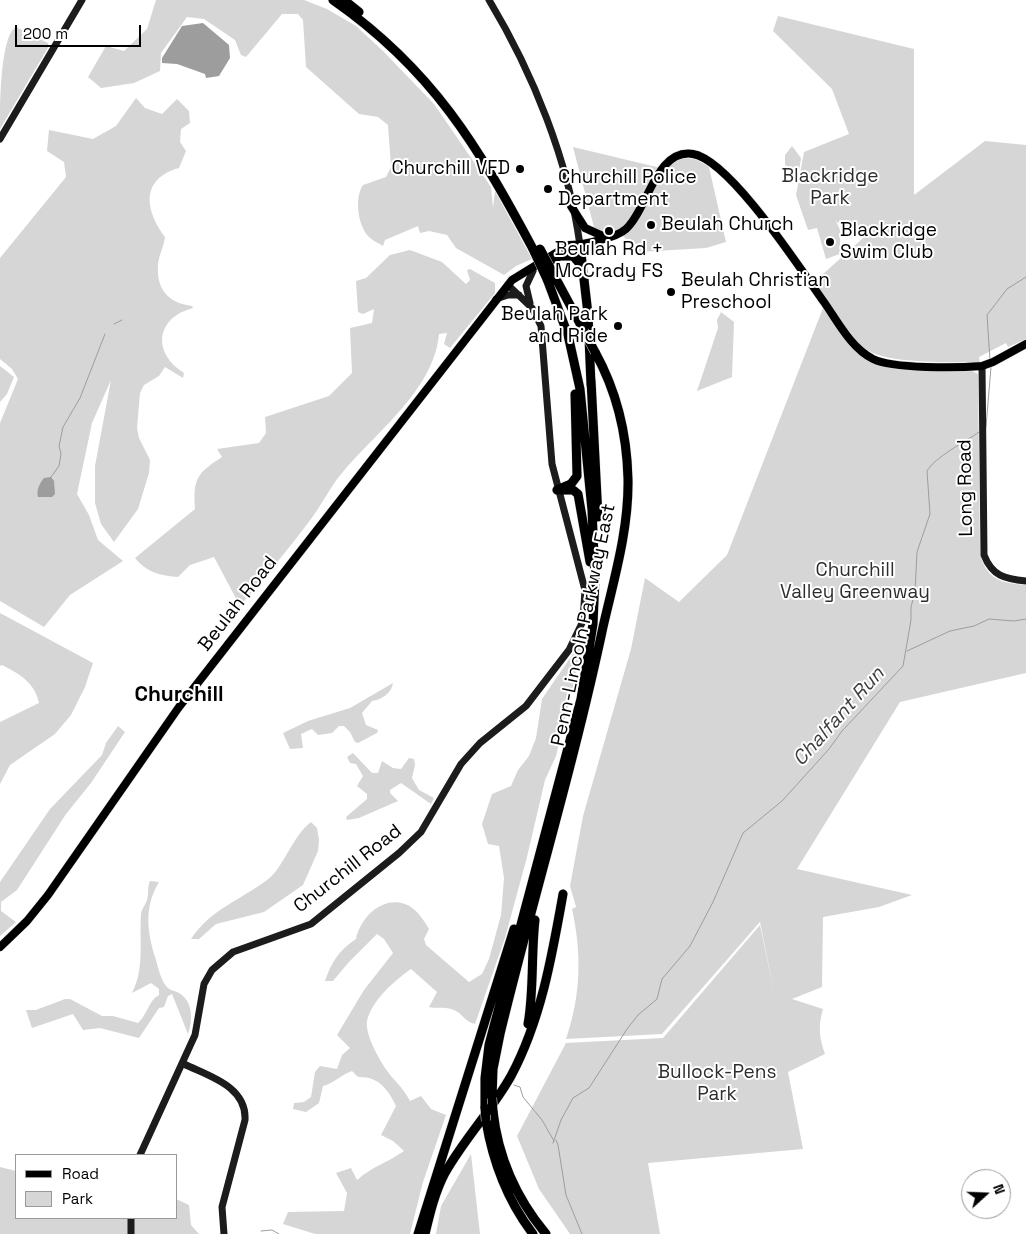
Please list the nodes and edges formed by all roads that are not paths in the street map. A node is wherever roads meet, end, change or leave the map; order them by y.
1 (82, 0) edge
2 (334, 0) edge
3 (344, 0) edge
4 (489, 0) edge
5 (0, 139) edge
6 (571, 206) junction
7 (605, 238) junction
8 (580, 245) junction
9 (536, 247) junction
10 (560, 256) junction
11 (583, 267) junction
12 (533, 271) junction
13 (551, 277) junction
14 (508, 285) junction
15 (520, 295) junction
16 (496, 300) junction
17 (532, 308) junction
18 (1026, 344) edge
19 (574, 357) junction
20 (984, 365) junction
21 (591, 380) junction
22 (557, 490) junction
23 (592, 510) junction
24 (1026, 581) edge
25 (594, 593) junction
26 (594, 670) junction
27 (535, 870) junction
28 (563, 894) dead end
29 (534, 907) junction
30 (0, 946) edge
31 (520, 1056) junction
32 (184, 1064) junction
33 (489, 1110) junction
34 (140, 1154) edge
35 (131, 1219) edge
36 (131, 1234) edge
37 (224, 1234) edge
38 (418, 1234) edge
39 (426, 1234) edge
40 (533, 1234) edge
41 (546, 1234) edge

1 - 5 street
2 - 9 highway, Penn-Lincoln Parkway East
3 - 9 highway, Penn-Lincoln Parkway East
4 - 6 street
6 - 7 main road
6 - 8 street
7 - 8 main road, Beulah Road
7 - 20 main road, Beulah Road
8 - 10 main road, Beulah Road
8 - 11 highway
8 - 14 main road, Beulah Road
9 - 13 highway, Penn-Lincoln Parkway East, bridge
10 - 11 highway
10 - 12 main road, Beulah Road
11 - 21 highway
12 - 14 main road, Beulah Road
12 - 17 street
13 - 19 highway, Penn-Lincoln Parkway East
13 - 26 highway, Penn-Lincoln Parkway East, bridge
14 - 15 street, Churchill Road
14 - 16 main road, Beulah Road
15 - 16 street
15 - 17 street, Churchill Road
16 - 30 main road, Beulah Road
17 - 22 street, Churchill Road
18 - 20 main road, Beulah Road
19 - 22 highway
19 - 23 highway, Penn-Lincoln Parkway East
20 - 24 street, Long Road
21 - 23 highway
21 - 26 highway
22 - 25 highway
22 - 32 street, Churchill Road
23 - 25 highway, Penn-Lincoln Parkway East
25 - 27 highway, Penn-Lincoln Parkway East
26 - 29 highway, Penn-Lincoln Parkway East
27 - 33 highway, Penn-Lincoln Parkway East
27 - 38 highway
28 - 31 highway
29 - 31 highway
29 - 33 highway, Penn-Lincoln Parkway East, bridge
31 - 39 highway
32 - 34 street, Churchill Road
32 - 37 street
33 - 40 highway, Penn-Lincoln Parkway East, bridge
33 - 41 highway, Penn-Lincoln Parkway East
35 - 36 street

